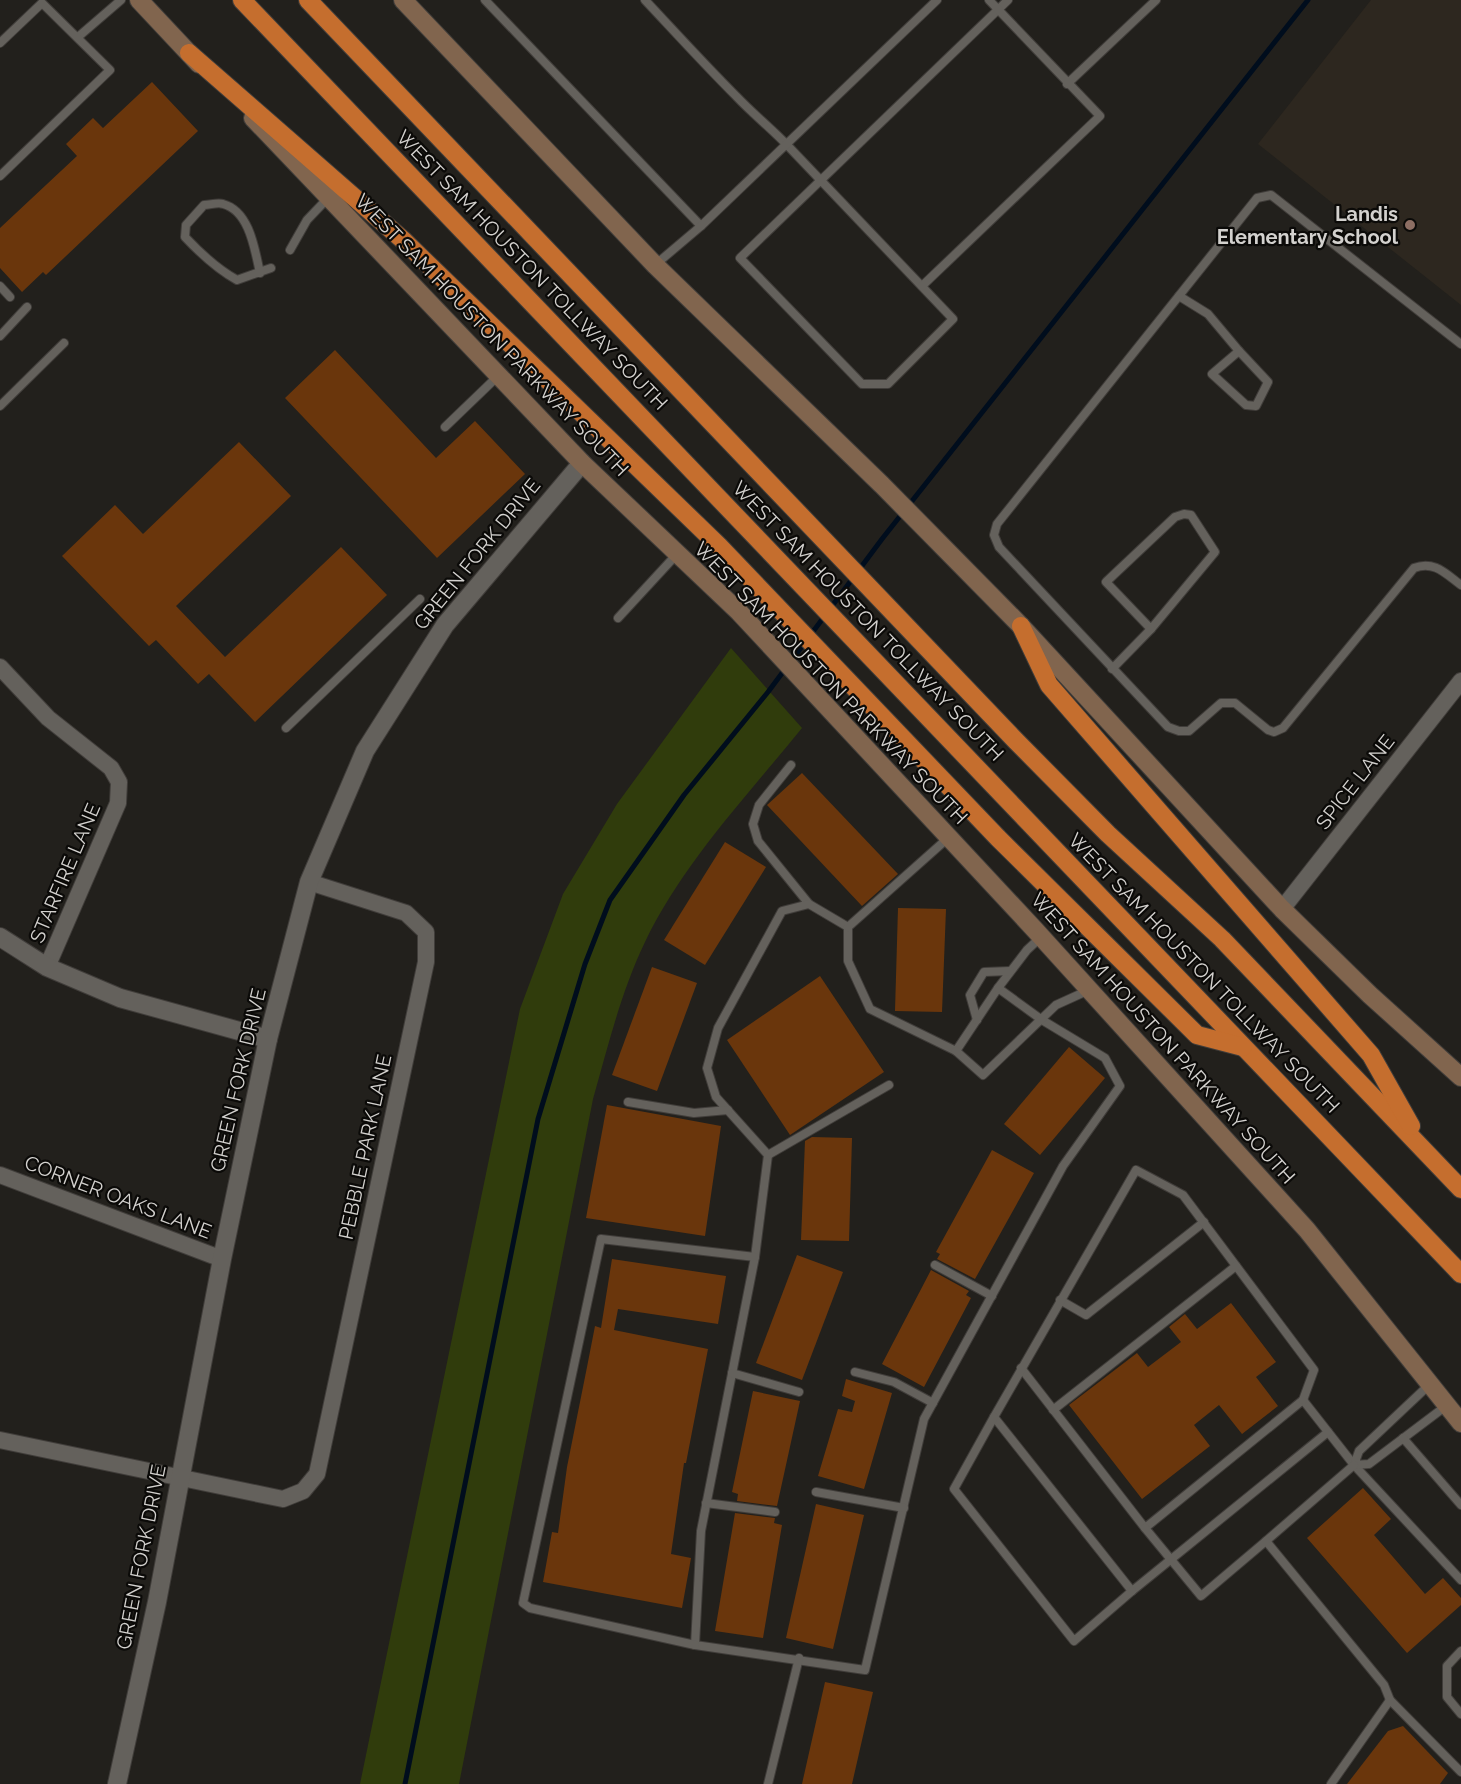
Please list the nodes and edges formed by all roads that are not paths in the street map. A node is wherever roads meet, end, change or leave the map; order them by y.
1 (121, 0) edge
2 (140, 0) edge
3 (242, 0) edge
4 (308, 0) edge
5 (403, 0) edge
6 (485, 0) edge
7 (645, 0) edge
8 (937, 0) edge
9 (989, 0) edge
10 (1008, 0) edge
11 (1155, 0) edge
12 (998, 10) junction
13 (78, 37) junction
14 (0, 43) edge
15 (189, 53) junction
16 (1067, 84) junction
17 (787, 145) junction
18 (0, 176) edge
19 (822, 181) junction
20 (328, 198) junction
21 (701, 226) junction
22 (290, 250) dead end
23 (655, 265) junction
24 (272, 268) dead end
25 (260, 273) junction
26 (0, 286) edge
27 (922, 286) junction
28 (1179, 296) junction
29 (10, 297) dead end
30 (27, 307) dead end
31 (0, 336) edge
32 (64, 343) dead end
33 (1461, 344) edge
34 (1239, 351) junction
35 (498, 375) junction
36 (0, 406) edge
37 (445, 427) dead end
38 (582, 463) junction
39 (678, 554) junction
40 (1461, 585) edge
41 (420, 599) dead end
42 (618, 618) dead end
43 (1021, 626) junction
44 (1151, 629) junction
45 (0, 667) edge
46 (1112, 669) junction
47 (1461, 681) edge
48 (286, 729) dead end
49 (791, 765) dead end
50 (948, 838) junction
51 (309, 882) junction
52 (809, 904) junction
53 (1282, 909) junction
54 (848, 927) junction
55 (0, 937) edge
56 (1041, 937) junction
57 (47, 967) junction
58 (1010, 971) junction
59 (998, 988) junction
60 (1089, 990) junction
61 (977, 1020) junction
62 (1042, 1020) junction
63 (268, 1039) junction
64 (1244, 1047) junction
65 (956, 1051) junction
66 (1461, 1077) edge
67 (889, 1085) dead end
68 (628, 1102) dead end
69 (728, 1110) junction
70 (1424, 1148) junction
71 (768, 1155) junction
72 (0, 1175) edge
73 (1461, 1189) edge
74 (1204, 1222) junction
75 (755, 1257) junction
76 (222, 1259) junction
77 (935, 1265) dead end
78 (1236, 1266) junction
79 (1461, 1274) edge
80 (992, 1296) junction
81 (1060, 1300) junction
82 (1021, 1368) junction
83 (855, 1372) dead end
84 (732, 1373) junction
85 (1429, 1385) junction
86 (799, 1392) dead end
87 (1303, 1400) junction
88 (933, 1403) junction
89 (1446, 1406) junction
90 (1053, 1410) junction
91 (994, 1417) junction
92 (1461, 1423) edge
93 (1328, 1432) junction
94 (1403, 1438) junction
95 (0, 1440) edge
96 (1354, 1465) junction
97 (180, 1477) junction
98 (816, 1492) dead end
99 (706, 1503) junction
100 (1461, 1505) edge
101 (904, 1508) junction
102 (775, 1512) dead end
103 (1145, 1528) junction
104 (1266, 1541) junction
105 (1171, 1559) junction
106 (1461, 1580) edge
107 (1132, 1591) junction
108 (695, 1645) junction
109 (1461, 1651) edge
110 (799, 1658) junction
111 (1390, 1700) junction
112 (1461, 1714) edge
113 (1461, 1772) edge
114 (117, 1784) edge
115 (768, 1784) edge
116 (1330, 1784) edge

1 - 13 lane
2 - 15 main road, WEST SAM HOUSTON PARKWAY SOUTH
3 - 64 highway, WEST SAM HOUSTON TOLLWAY SOUTH
4 - 70 highway, WEST SAM HOUSTON TOLLWAY SOUTH
5 - 23 main road
6 - 21 lane
7 - 17 lane
8 - 17 lane
9 - 12 lane
10 - 12 lane
11 - 16 lane
12 - 16 lane
12 - 19 lane
13 - 14 lane
13 - 18 lane
15 - 20 main road, WEST SAM HOUSTON PARKWAY SOUTH
15 - 64 highway
16 - 27 lane
17 - 19 lane
17 - 21 lane
19 - 27 lane
19 - 27 lane
20 - 22 lane
20 - 35 main road, WEST SAM HOUSTON PARKWAY SOUTH
21 - 23 lane
23 - 43 main road
24 - 25 lane
25 - 25 lane
26 - 29 lane
28 - 33 lane
28 - 34 lane
28 - 46 lane
30 - 31 lane
32 - 36 lane
34 - 34 lane
35 - 37 lane
35 - 38 main road, WEST SAM HOUSTON PARKWAY SOUTH
38 - 39 main road, WEST SAM HOUSTON PARKWAY SOUTH
38 - 51 street, GREEN FORK DRIVE
39 - 42 lane
39 - 50 main road, WEST SAM HOUSTON PARKWAY SOUTH
40 - 46 lane
41 - 48 lane
43 - 53 main road
43 - 70 highway
44 - 44 lane
44 - 46 lane
45 - 57 street, STARFIRE LANE
47 - 53 street, SPICE LANE
49 - 52 lane
50 - 54 lane
50 - 56 main road, WEST SAM HOUSTON PARKWAY SOUTH
51 - 63 street, GREEN FORK DRIVE
51 - 97 street, PEBBLE PARK LANE
52 - 54 lane
52 - 69 lane
53 - 66 main road
54 - 65 lane
55 - 57 street
56 - 58 lane
56 - 60 main road, WEST SAM HOUSTON PARKWAY SOUTH
57 - 63 street
58 - 59 lane
58 - 61 lane
59 - 61 lane
59 - 62 lane
60 - 62 lane
60 - 85 main road, WEST SAM HOUSTON PARKWAY SOUTH
61 - 65 lane
62 - 65 lane
62 - 80 lane
63 - 76 street, GREEN FORK DRIVE
64 - 79 highway, WEST SAM HOUSTON TOLLWAY SOUTH
67 - 71 lane
68 - 69 lane
69 - 71 lane
70 - 73 highway, WEST SAM HOUSTON TOLLWAY SOUTH
71 - 75 lane
72 - 76 street, CORNER OAKS LANE
74 - 78 lane
74 - 81 lane
74 - 81 lane
75 - 84 lane
75 - 108 lane
76 - 97 street, GREEN FORK DRIVE
77 - 80 lane
78 - 87 lane
78 - 90 lane
80 - 88 lane
81 - 82 lane
82 - 90 lane
82 - 91 lane
83 - 88 lane
84 - 86 lane
84 - 99 lane
85 - 89 main road, WEST SAM HOUSTON PARKWAY SOUTH
85 - 96 lane
87 - 93 lane
87 - 103 lane
88 - 101 lane
89 - 92 main road, WEST SAM HOUSTON PARKWAY SOUTH
89 - 94 lane
90 - 103 lane
91 - 107 lane
91 - 107 lane
93 - 96 lane
93 - 105 lane
94 - 96 lane
94 - 100 lane
95 - 97 street
96 - 104 lane
96 - 106 lane
97 - 114 street, GREEN FORK DRIVE
98 - 101 lane
99 - 102 lane
99 - 108 lane
101 - 110 lane
103 - 105 lane
104 - 105 lane
104 - 111 lane
105 - 107 lane
108 - 110 lane
109 - 112 lane
110 - 115 lane
111 - 113 lane
111 - 116 lane

